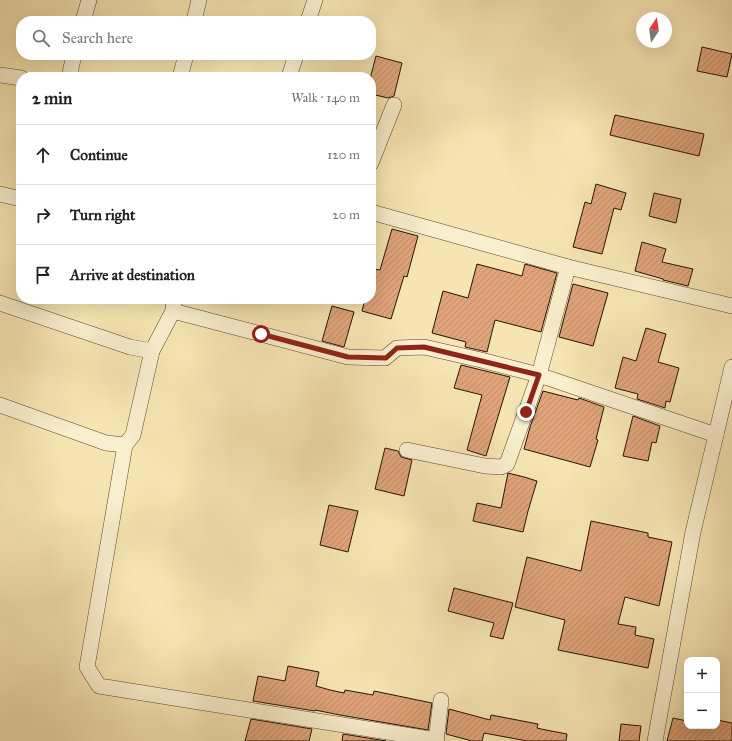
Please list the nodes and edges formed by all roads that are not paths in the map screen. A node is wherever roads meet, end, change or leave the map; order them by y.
1 (89, 0) edge
2 (199, 0) edge
3 (315, 0) edge
4 (85, 16) edge
5 (195, 16) edge
6 (310, 16) edge
7 (73, 60) edge
8 (185, 60) edge
9 (294, 60) edge
10 (70, 72) edge
11 (181, 72) edge
12 (291, 72) edge
13 (0, 75) edge
14 (16, 77) edge
15 (394, 105) dead end
16 (376, 150) edge
17 (0, 194) edge
18 (16, 195) edge
19 (376, 213) edge
20 (568, 267) junction
21 (0, 303) edge
22 (173, 305) edge
23 (732, 306) edge
24 (152, 351) junction
25 (732, 367) edge
26 (539, 375) junction
27 (0, 405) edge
28 (716, 435) junction
29 (124, 445) junction
30 (406, 450) dead end
31 (441, 700) dead end
32 (437, 740) edge
33 (655, 741) edge

1 - 4 street
2 - 5 street
3 - 6 street
7 - 10 street
8 - 11 street
9 - 12 street
13 - 14 street
15 - 16 street
17 - 18 street
19 - 20 street
20 - 23 street
20 - 26 street
21 - 24 street
22 - 24 street
22 - 26 street
24 - 29 street
25 - 28 street
26 - 28 street
26 - 30 street
27 - 29 street
28 - 33 street
29 - 32 street
31 - 32 street

